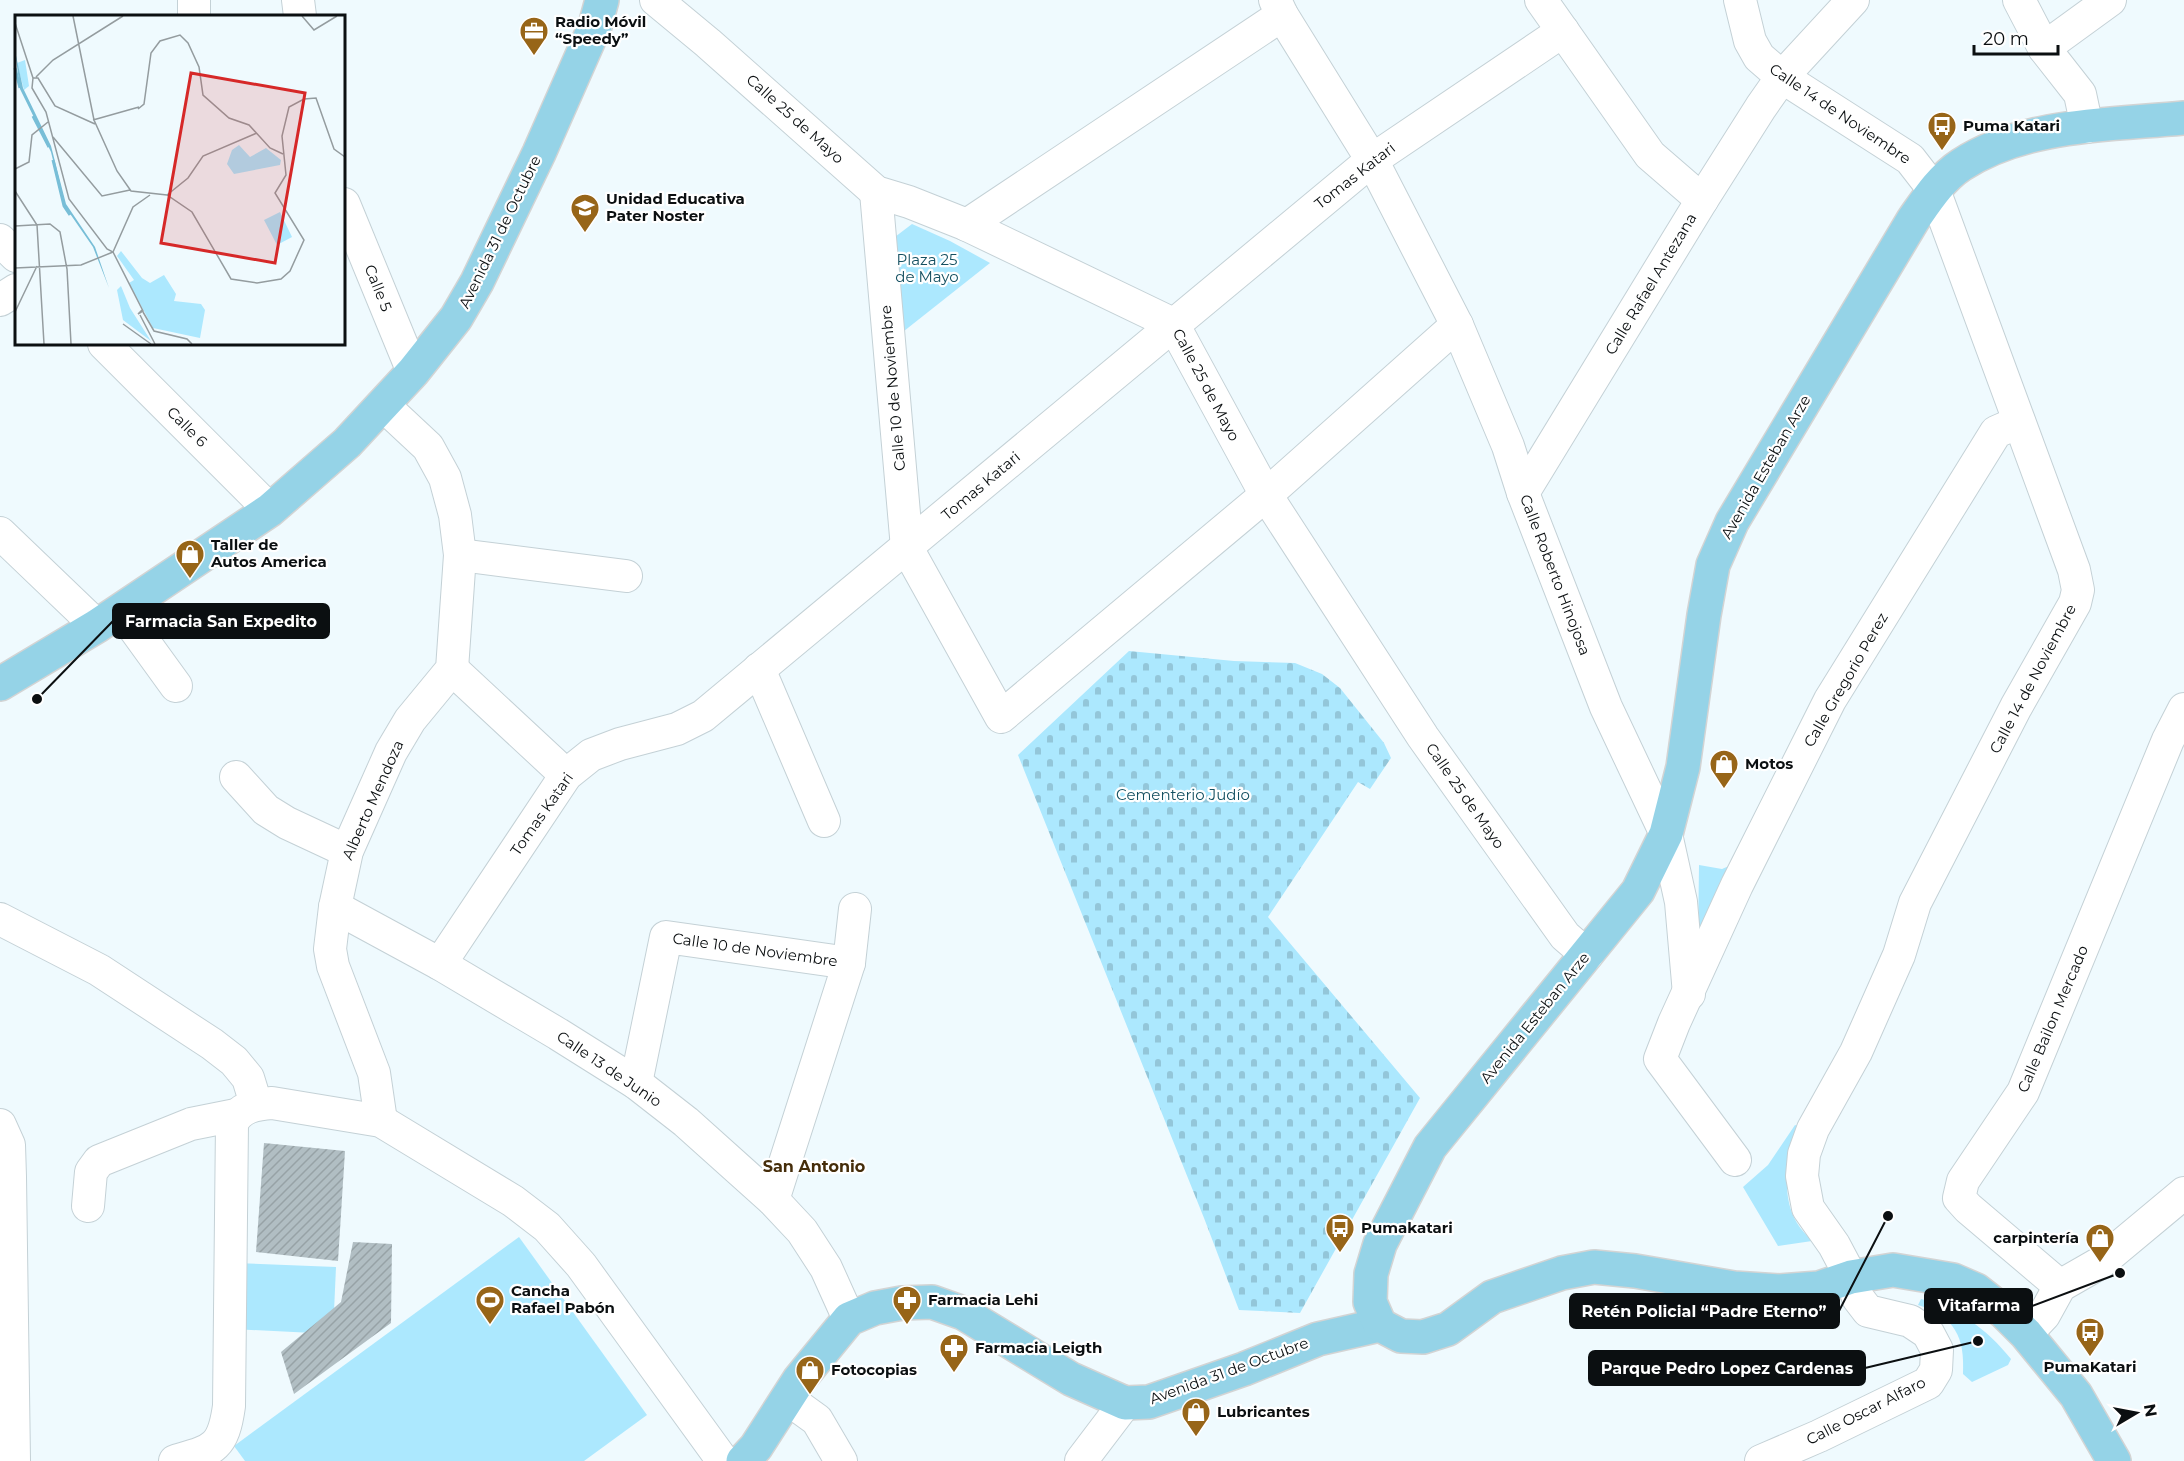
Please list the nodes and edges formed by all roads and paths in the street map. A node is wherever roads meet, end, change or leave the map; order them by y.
1 (298, 0) edge
2 (602, 0) edge
3 (656, 0) edge
4 (1541, 0) edge
5 (1740, 0) edge
6 (1852, 0) edge
7 (2019, 0) edge
8 (2110, 0) edge
9 (1278, 8) edge
10 (300, 15) edge
11 (1563, 31) junction
12 (2044, 48) junction
13 (1782, 77) junction
14 (2184, 118) edge
15 (2087, 127) junction
16 (1372, 160) junction
17 (1934, 190) junction
18 (876, 192) junction
19 (1702, 200) junction
20 (345, 206) edge
21 (968, 225) junction
22 (0, 240) edge
23 (15, 255) edge
24 (15, 291) edge
25 (0, 300) edge
26 (1173, 324) junction
27 (1457, 325) junction
28 (105, 345) edge
29 (413, 372) junction
30 (383, 405) junction
31 (2019, 422) junction
32 (1523, 494) junction
33 (1266, 495) junction
34 (270, 510) junction
35 (0, 533) edge
36 (907, 548) junction
37 (460, 555) junction
38 (626, 576) dead end
39 (109, 618) junction
40 (452, 669) junction
41 (759, 669) junction
42 (0, 684) edge
43 (176, 686) dead end
44 (2184, 709) edge
45 (566, 775) junction
46 (236, 777) dead end
47 (824, 821) dead end
48 (1666, 834) junction
49 (347, 851) junction
50 (335, 907) junction
51 (855, 909) dead end
52 (0, 919) edge
53 (1587, 955) junction
54 (849, 963) junction
55 (440, 964) junction
56 (1689, 994) junction
57 (636, 1083) junction
58 (246, 1110) junction
59 (381, 1121) junction
60 (0, 1125) edge
61 (1735, 1160) dead end
62 (2184, 1193) edge
63 (773, 1200) junction
64 (88, 1206) dead end
65 (1851, 1277) junction
66 (2060, 1286) junction
67 (849, 1319) junction
68 (1380, 1325) junction
69 (2026, 1334) junction
70 (788, 1399) junction
71 (1125, 1403) junction
72 (14, 1461) edge
73 (175, 1461) edge
74 (723, 1461) edge
75 (743, 1461) edge
76 (840, 1461) edge
77 (1081, 1461) edge
78 (1761, 1461) edge
79 (2114, 1461) edge

1 - 10 street
2 - 29 main road, Avenida 31 de Octubre
3 - 18 street, Calle 25 de Mayo
4 - 11 street
5 - 13 street, Calle 14 de Noviembre
6 - 13 street, Calle Rafael Antezana
7 - 12 street
8 - 12 street
9 - 16 street, Calle Roberto Hinojosa
9 - 21 street
11 - 16 street, Tomas Katari
11 - 19 street
12 - 15 street
13 - 17 street, Calle 14 de Noviembre
13 - 19 street, Calle Rafael Antezana
14 - 15 main road, Avenida Esteban Arze
15 - 17 main road, Avenida Esteban Arze
16 - 26 street, Tomas Katari
16 - 27 street, Calle Roberto Hinojosa
17 - 31 street, Calle 14 de Noviembre
17 - 48 main road, Avenida Esteban Arze
18 - 21 street, Calle 25 de Mayo
18 - 36 street, Calle 10 de Noviembre
19 - 32 street, Calle Rafael Antezana
20 - 29 street, Calle 5
21 - 26 street, Calle 25 de Mayo
22 - 23 street
24 - 25 street
26 - 33 street, Calle 25 de Mayo
26 - 36 street, Tomas Katari
27 - 32 street, Calle Roberto Hinojosa
27 - 33 street
28 - 34 street, Calle 6
29 - 30 main road, Avenida 31 de Octubre
30 - 34 main road, Avenida 31 de Octubre
30 - 37 street
31 - 56 street, Calle Gregorio Perez
31 - 65 street, Calle 14 de Noviembre
32 - 48 street, Calle Roberto Hinojosa
33 - 36 street
33 - 53 street, Calle 25 de Mayo
34 - 39 main road, Avenida 31 de Octubre
35 - 39 street
36 - 41 street, Tomas Katari
37 - 38 street
37 - 40 street
39 - 42 main road, Avenida 31 de Octubre
39 - 43 street
40 - 45 street
40 - 49 street, Alberto Mendoza
41 - 45 street, Tomas Katari
41 - 47 street
44 - 66 street, Calle Bailon Mercado
45 - 55 street, Tomas Katari
46 - 49 street
48 - 53 main road, Avenida Esteban Arze
48 - 56 street, Calle Roberto Hinojosa
49 - 50 street, Alberto Mendoza
50 - 55 street, Calle 13 de Junio
50 - 59 street, Alberto Mendoza
51 - 54 street
52 - 58 street
53 - 68 main road, Avenida Esteban Arze
54 - 57 street, Calle 10 de Noviembre
54 - 63 street
55 - 57 street, Calle 13 de Junio
56 - 61 street
57 - 63 street, Calle 13 de Junio
58 - 59 street
58 - 64 street
58 - 73 street
59 - 74 street
60 - 72 street
62 - 66 street
63 - 67 street, Calle 13 de Junio
65 - 68 main road
65 - 69 main road
65 - 78 street, Calle Oscar Alfaro
66 - 69 street
67 - 70 main road, Avenida 31 de Octubre
67 - 71 main road, Avenida 31 de Octubre
68 - 71 main road, Avenida 31 de Octubre
69 - 79 main road
70 - 75 main road, Avenida 31 de Octubre
70 - 76 street
71 - 77 street

